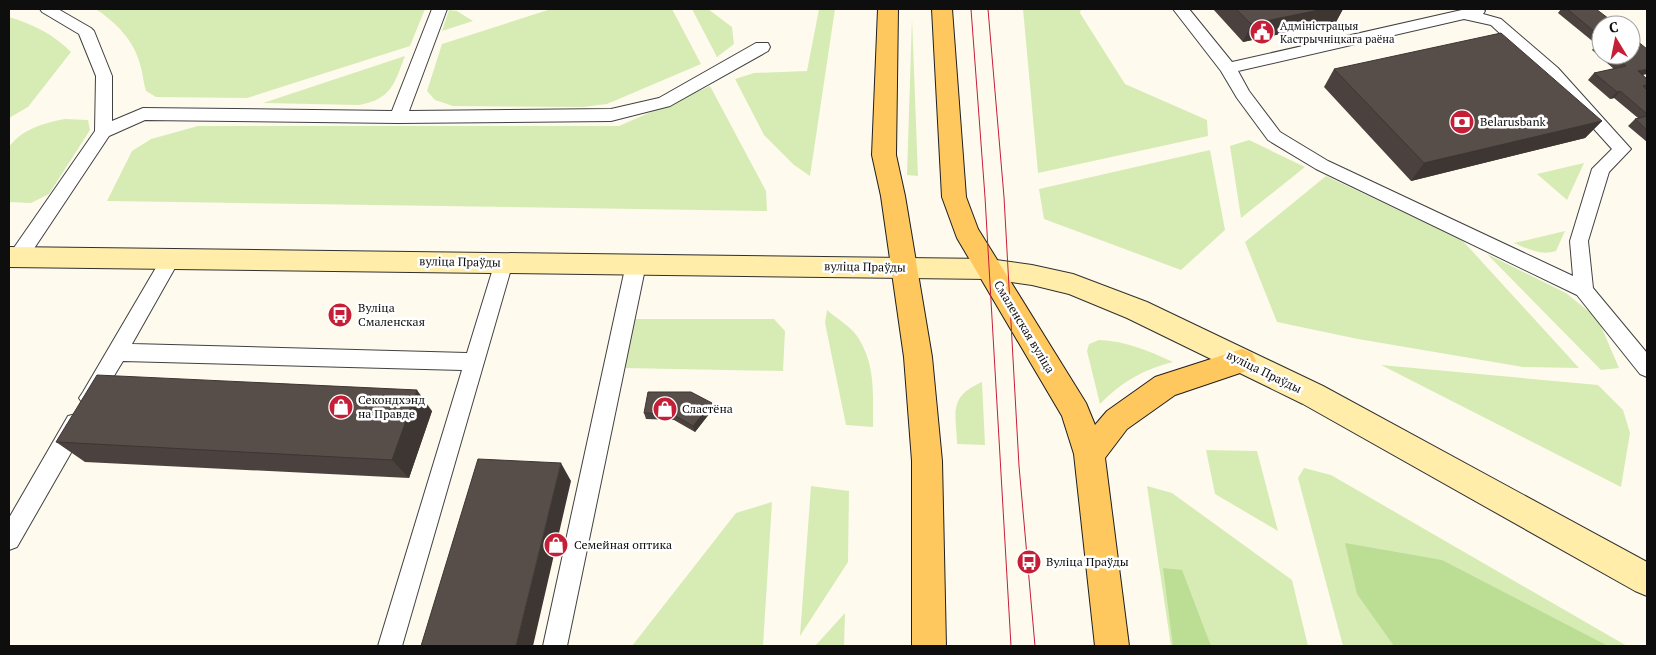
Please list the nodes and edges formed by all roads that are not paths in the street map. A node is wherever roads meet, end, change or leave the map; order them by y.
1 (47, 9) edge
2 (439, 9) edge
3 (888, 9) edge
4 (942, 9) edge
5 (1181, 9) edge
6 (1484, 9) edge
7 (1465, 14) junction
8 (762, 47) dead end
9 (1228, 68) junction
10 (398, 117) junction
11 (103, 132) junction
12 (13, 257) edge
13 (170, 259) junction
14 (504, 262) junction
15 (636, 264) junction
16 (903, 267) junction
17 (989, 268) junction
18 (1584, 290) junction
19 (117, 352) junction
20 (1242, 361) junction
21 (475, 362) junction
22 (1647, 368) edge
23 (1090, 454) junction
24 (9, 539) edge
25 (1647, 580) edge
26 (390, 646) edge
27 (555, 646) edge
28 (929, 646) edge
29 (1112, 646) edge

1 - 11 lane
2 - 10 lane
3 - 16 main road
4 - 17 main road, Смаленская вуліца
5 - 9 lane
6 - 7 lane
7 - 9 lane
7 - 18 lane
8 - 10 lane
9 - 18 lane
10 - 11 lane
11 - 12 lane
12 - 13 main road, вуліца Праўды
13 - 14 main road, вуліца Праўды
13 - 19 lane
14 - 15 main road, вуліца Праўды
14 - 21 lane
15 - 16 main road, вуліца Праўды
15 - 27 lane
16 - 17 main road, вуліца Праўды
16 - 28 main road
17 - 20 main road, вуліца Праўды
17 - 23 main road, Смаленская вуліца
18 - 22 lane
19 - 21 lane
19 - 24 lane
20 - 23 main road
20 - 25 main road, вуліца Праўды
21 - 26 lane
23 - 29 main road, Смаленская вуліца

